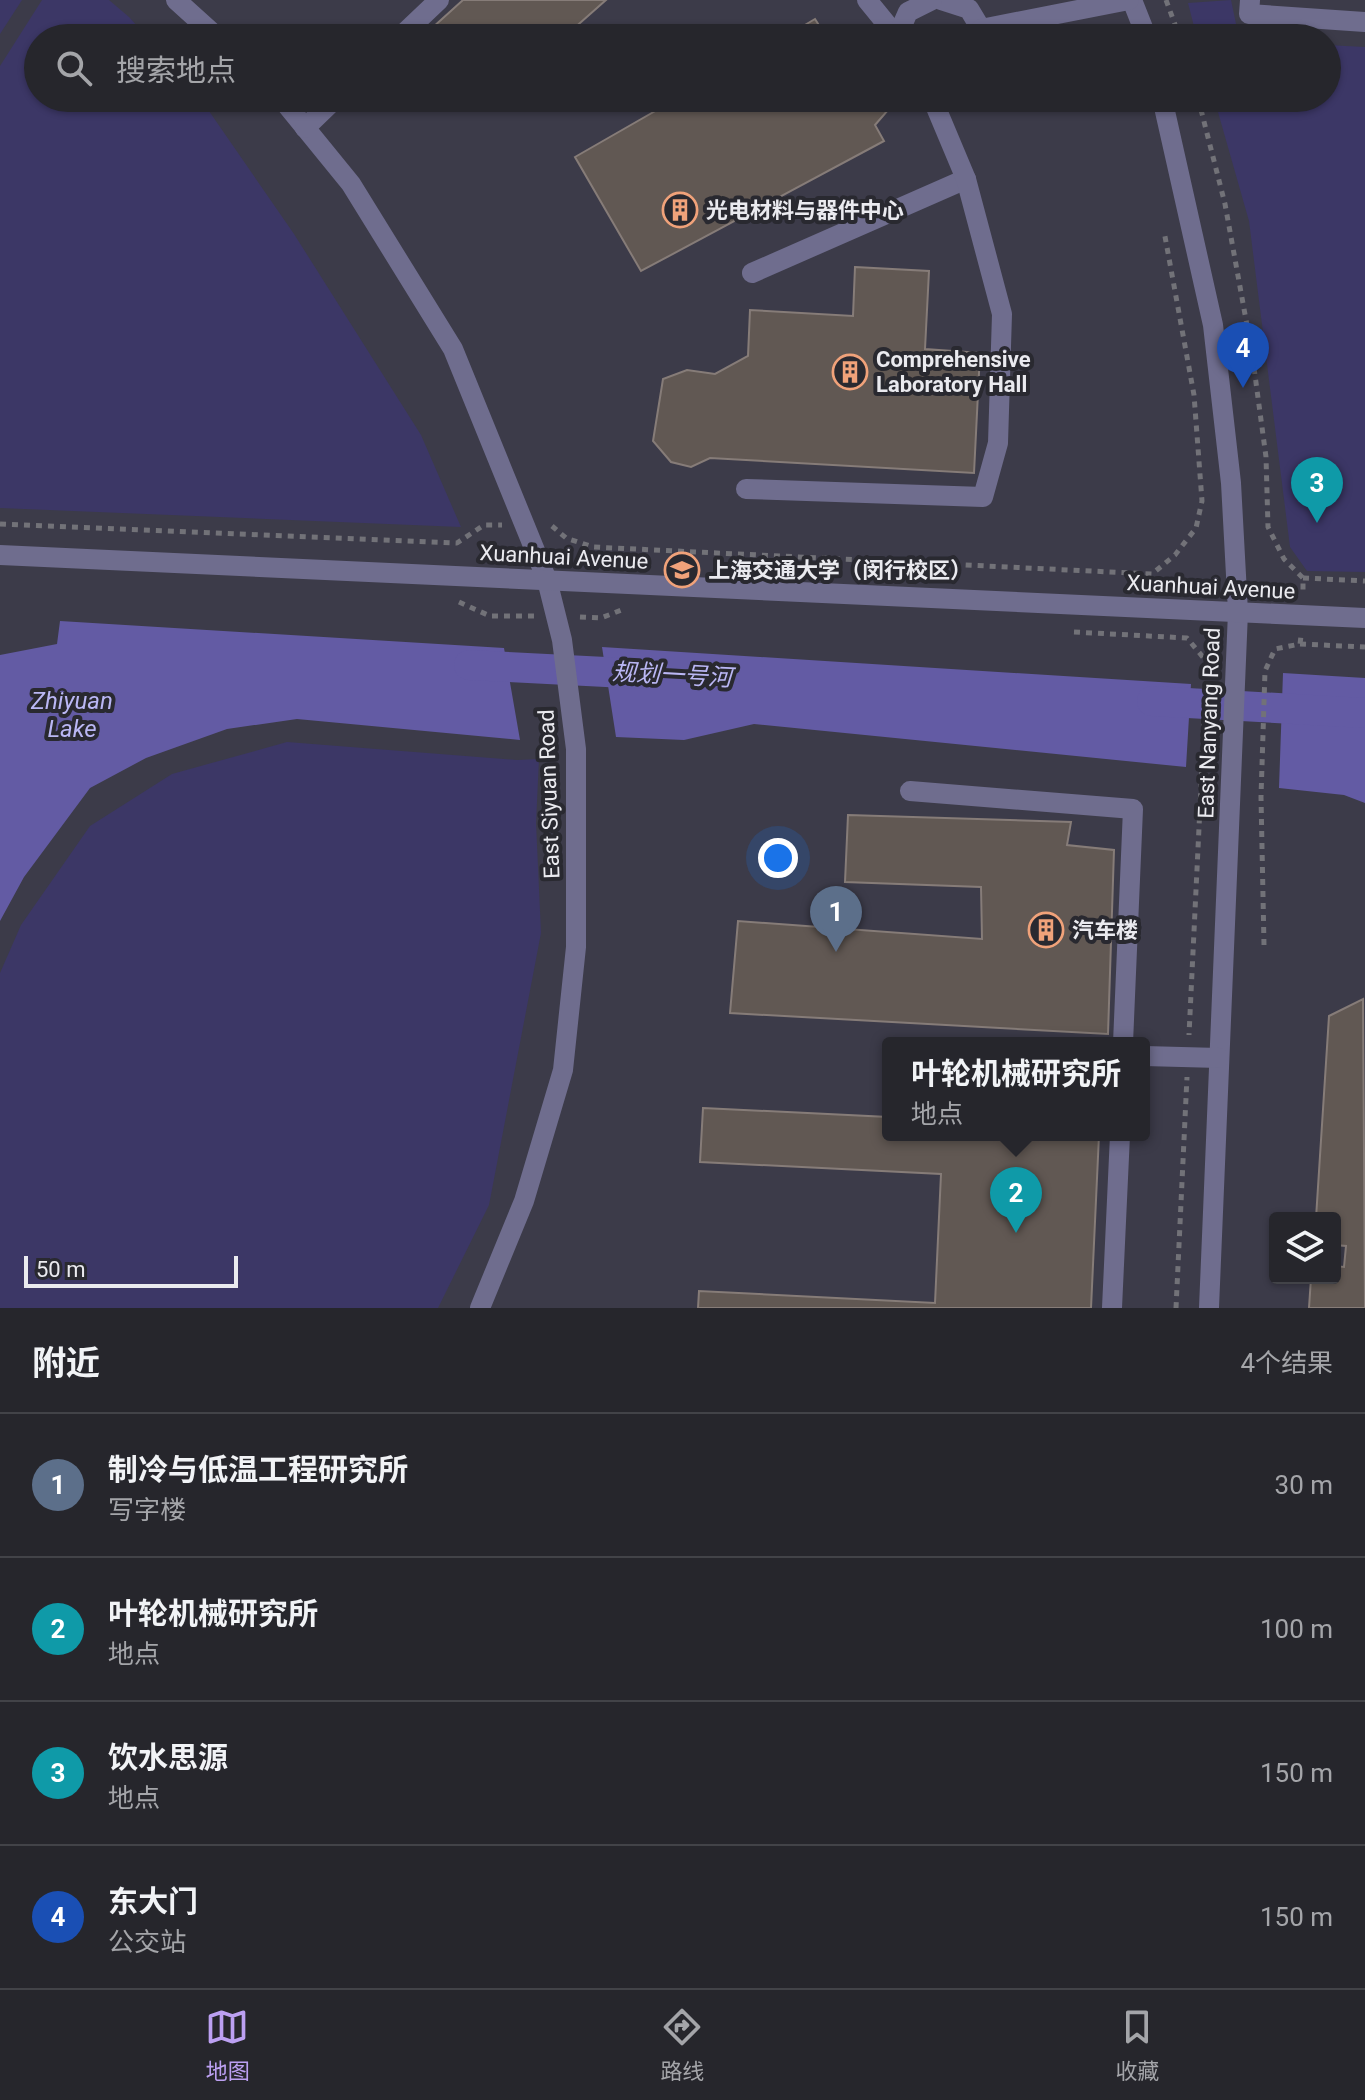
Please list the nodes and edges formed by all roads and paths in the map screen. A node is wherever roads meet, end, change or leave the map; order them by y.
1 (176, 0) edge
2 (439, 0) edge
3 (867, 0) edge
4 (932, 0) edge
5 (941, 0) edge
6 (1130, 0) edge
7 (1166, 0) edge
8 (1250, 0) edge
9 (1365, 22) edge
10 (203, 24) edge
11 (414, 24) edge
12 (887, 24) edge
13 (903, 24) edge
14 (976, 24) edge
15 (1024, 24) edge
16 (1141, 24) edge
17 (1175, 24) edge
18 (292, 112) edge
19 (322, 112) edge
20 (938, 112) edge
21 (1165, 112) edge
22 (1202, 112) edge
23 (305, 128) junction
24 (966, 179) junction
25 (752, 273) dead end
26 (746, 489) dead end
27 (0, 555) edge
28 (1303, 578) junction
29 (547, 580) junction
30 (1365, 581) edge
31 (1238, 612) junction
32 (1303, 615) junction
33 (1365, 618) edge
34 (1300, 644) junction
35 (1365, 647) edge
36 (1207, 662) dead end
37 (1203, 781) dead end
38 (910, 791) dead end
39 (1264, 945) dead end
40 (1123, 1037) edge
41 (1150, 1056) edge
42 (1219, 1058) junction
43 (1120, 1141) edge
44 (480, 1308) edge
45 (1112, 1308) edge
46 (1209, 1308) edge

1 - 10 street
2 - 11 street
3 - 12 street
4 - 13 street
5 - 14 street
6 - 15 street
6 - 16 street
7 - 17 path
8 - 9 street
18 - 23 street, East Siyuan Road
19 - 23 street
20 - 24 street
21 - 31 street, East Nanyang Road
22 - 28 path
23 - 29 street, East Siyuan Road
24 - 25 street
24 - 26 street
27 - 29 street, Xuanhuai Avenue
28 - 30 path
28 - 32 path
29 - 31 street, Xuanhuai Avenue
29 - 44 street, East Siyuan Road
31 - 32 street, Xuanhuai Avenue
31 - 42 street, East Nanyang Road
32 - 33 street, Xuanhuai Avenue
32 - 34 path
34 - 35 path
34 - 39 path
36 - 37 path
38 - 40 street
41 - 42 street
42 - 46 street, East Nanyang Road
43 - 45 street

